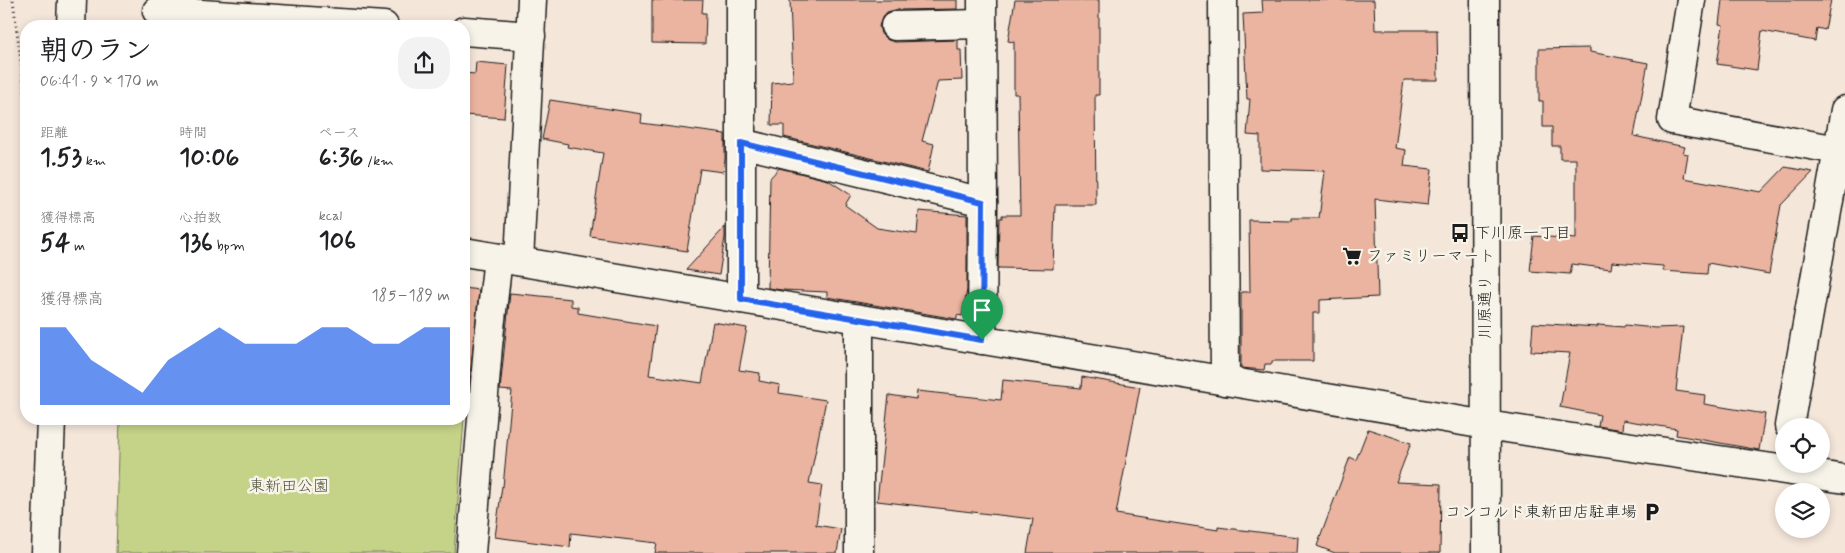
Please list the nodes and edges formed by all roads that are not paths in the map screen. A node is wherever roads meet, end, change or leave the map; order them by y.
1 (72, 0) edge
2 (532, 0) edge
3 (741, 0) edge
4 (1223, 0) edge
5 (1484, 0) edge
6 (1692, 0) edge
7 (982, 12) edge
8 (157, 13) edge
9 (71, 20) edge
10 (279, 20) edge
11 (896, 26) dead end
12 (470, 32) edge
13 (531, 36) junction
14 (1845, 110) edge
15 (741, 143) junction
16 (1838, 150) junction
17 (983, 202) junction
18 (470, 253) edge
19 (508, 259) junction
20 (741, 299) junction
21 (860, 319) junction
22 (982, 340) junction
23 (1225, 381) junction
24 (1790, 418) edge
25 (51, 425) edge
26 (1486, 425) junction
27 (1775, 461) edge
28 (1823, 473) edge
29 (1845, 479) edge
30 (46, 553) edge
31 (474, 553) edge
32 (859, 553) edge
33 (1486, 553) edge

1 - 9 street
2 - 13 street
3 - 15 street
4 - 23 street
5 - 26 street, 川原通り
6 - 16 street
7 - 11 street
7 - 17 street
8 - 10 street
12 - 13 street
13 - 19 street
14 - 16 street
15 - 17 street
15 - 20 street
16 - 24 street
17 - 22 street
18 - 19 street
19 - 20 street
19 - 31 street
20 - 21 street
21 - 22 street
21 - 32 street
22 - 23 street
23 - 26 street
25 - 30 street
26 - 27 street
26 - 33 street, 川原通り
28 - 29 street

